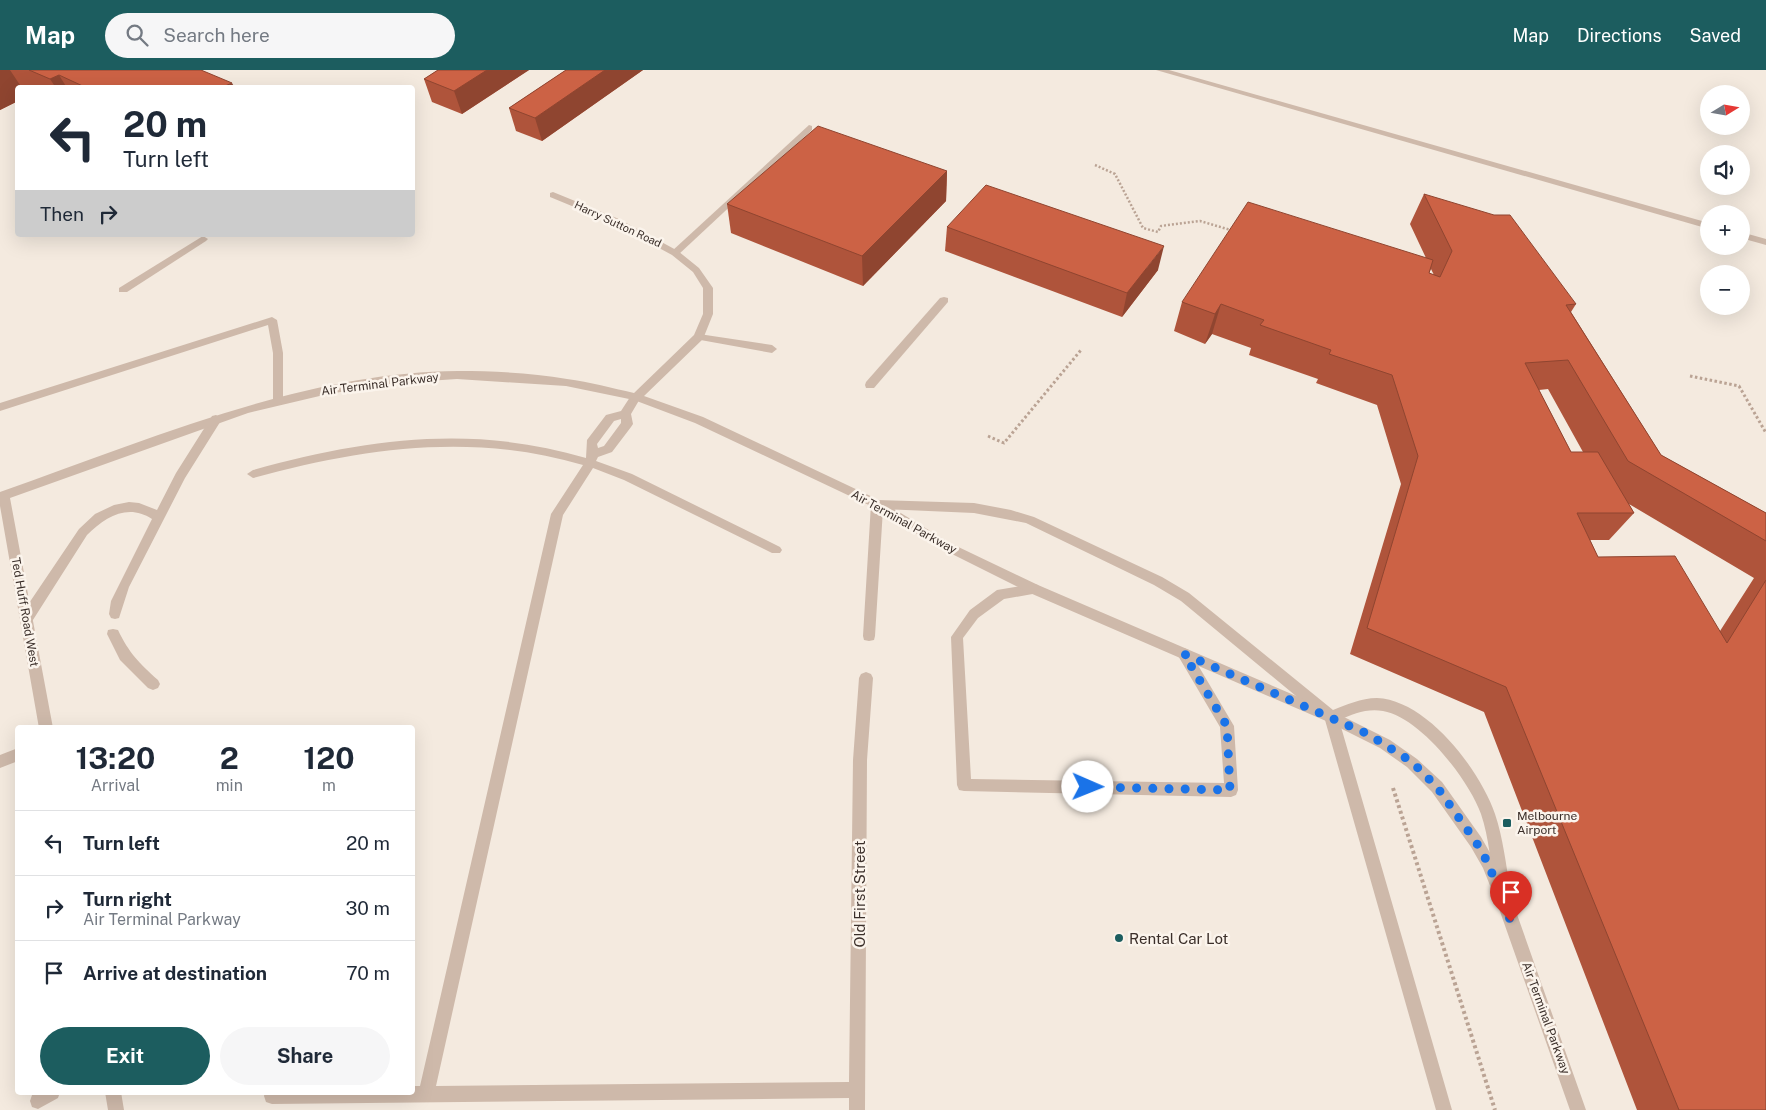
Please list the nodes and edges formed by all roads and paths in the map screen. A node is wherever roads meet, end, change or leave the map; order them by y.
1 (1160, 70) edge
2 (809, 128) dead end
3 (1095, 165) dead end
4 (554, 195) dead end
5 (1700, 223) edge
6 (1239, 232) edge
7 (1750, 238) edge
8 (203, 239) dead end
9 (1766, 242) edge
10 (675, 252) junction
11 (123, 290) dead end
12 (944, 300) dead end
13 (700, 337) junction
14 (772, 348) dead end
15 (1081, 350) dead end
16 (1690, 376) dead end
17 (870, 385) dead end
18 (636, 397) junction
19 (278, 401) junction
20 (0, 407) edge
21 (625, 414) junction
22 (216, 419) junction
23 (1766, 434) edge
24 (988, 436) dead end
25 (592, 458) junction
26 (253, 474) dead end
27 (2, 497) edge
28 (877, 504) junction
29 (159, 517) junction
30 (776, 550) dead end
31 (1034, 589) junction
32 (115, 614) dead end
33 (26, 619) junction
34 (113, 634) dead end
35 (869, 636) dead end
36 (1184, 654) junction
37 (866, 678) dead end
38 (153, 684) dead end
39 (1331, 717) junction
40 (45, 725) edge
41 (15, 755) edge
42 (0, 762) edge
43 (1393, 788) dead end
44 (1505, 903) junction
45 (858, 1090) junction
46 (114, 1095) edge
47 (426, 1095) junction
48 (272, 1096) dead end
49 (116, 1110) edge
50 (857, 1110) edge
51 (1444, 1110) edge
52 (1495, 1110) edge
53 (1578, 1110) edge

1 - 5 street
2 - 10 street
3 - 6 path
4 - 10 street, Harry Sutton Road
7 - 9 street
8 - 11 street
10 - 13 street, Harry Sutton Road
12 - 17 street
13 - 14 street
13 - 18 street, Harry Sutton Road
15 - 24 path
16 - 23 path
18 - 19 street, Air Terminal Parkway
18 - 21 street, Harry Sutton Road
18 - 28 street, Air Terminal Parkway
19 - 20 street
19 - 22 street, Air Terminal Parkway
21 - 25 street
21 - 25 street
22 - 27 street, Air Terminal Parkway
22 - 29 street
25 - 26 street
25 - 30 street
25 - 47 street
27 - 33 street, Ted Huff Road West
28 - 31 street, Air Terminal Parkway
28 - 35 street
28 - 39 street
29 - 32 street
29 - 33 street
31 - 36 street, Air Terminal Parkway
31 - 36 street
33 - 40 street, Ted Huff Road West
34 - 38 street
36 - 39 street, Air Terminal Parkway
37 - 45 street, Old First Street
39 - 44 street, Air Terminal Parkway
39 - 44 street
39 - 51 street
41 - 42 street
43 - 52 path
44 - 53 street, Air Terminal Parkway
45 - 47 street
45 - 50 street, Old First Street
46 - 49 street
47 - 48 street

